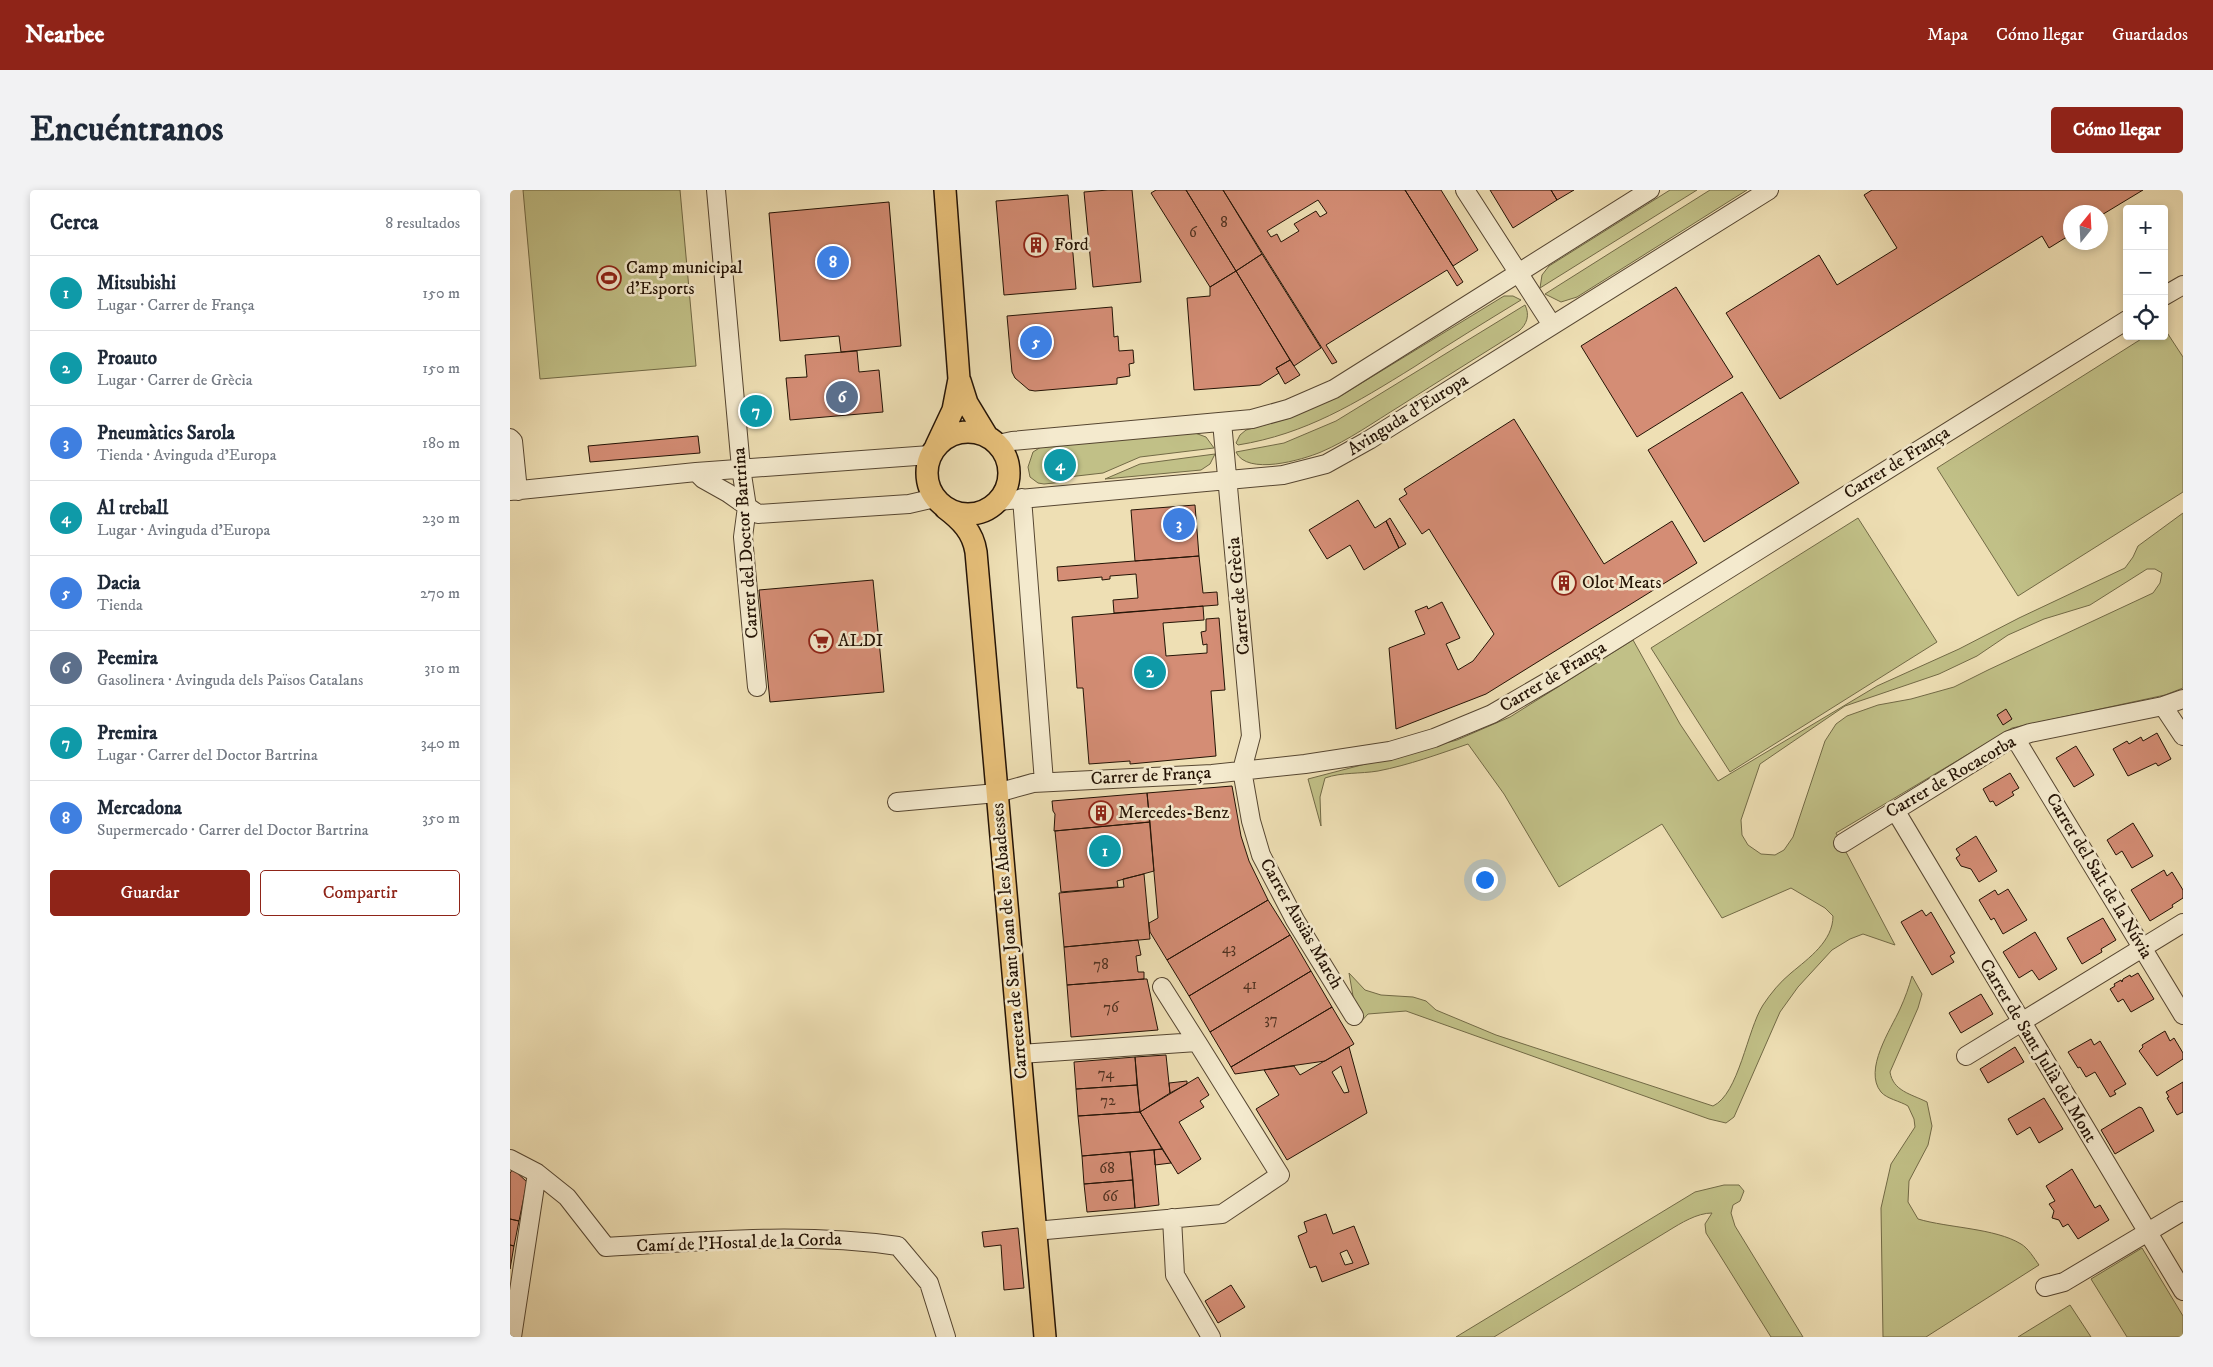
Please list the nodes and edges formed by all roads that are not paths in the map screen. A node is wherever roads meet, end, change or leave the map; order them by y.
1 (716, 190) edge
2 (945, 190) edge
3 (1465, 190) edge
4 (1650, 190) edge
5 (1769, 190) edge
6 (1519, 272) junction
7 (2183, 285) edge
8 (2166, 295) edge
9 (2123, 322) edge
10 (1552, 325) junction
11 (959, 378) junction
12 (1222, 422) junction
13 (510, 438) edge
14 (993, 440) junction
15 (933, 450) junction
16 (741, 468) junction
17 (696, 472) junction
18 (1228, 480) junction
19 (514, 491) edge
20 (1022, 498) junction
21 (940, 503) junction
22 (994, 504) junction
23 (747, 508) junction
24 (975, 545) junction
25 (758, 686) dead end
26 (2183, 699) edge
27 (2163, 706) junction
28 (2183, 736) edge
29 (2015, 738) junction
30 (1242, 770) junction
31 (1044, 782) junction
32 (997, 793) junction
33 (897, 802) dead end
34 (1894, 810) junction
35 (1843, 843) dead end
36 (2183, 923) edge
37 (2142, 947) junction
38 (1162, 987) dead end
39 (2183, 1015) edge
40 (1354, 1016) dead end
41 (2022, 1021) junction
42 (1197, 1042) junction
43 (1020, 1054) junction
44 (1966, 1056) dead end
45 (510, 1159) edge
46 (537, 1173) junction
47 (2183, 1211) edge
48 (1172, 1218) junction
49 (1035, 1231) junction
50 (2147, 1232) junction
51 (2044, 1287) dead end
52 (2183, 1291) edge
53 (512, 1337) edge
54 (946, 1337) edge
55 (1045, 1337) edge
56 (1212, 1337) edge

1 - 16 street, Carrer del Doctor Bartrina
2 - 11 main road
3 - 6 street
4 - 6 street
5 - 10 street, Avinguda d'Europa
6 - 10 street
6 - 12 street
7 - 8 street
9 - 30 street, Carrer de França
10 - 18 street, Avinguda d'Europa
11 - 14 main road
11 - 15 main road
12 - 14 street
12 - 18 street, Carrer de Grècia
13 - 19 street
14 - 15 main road
14 - 22 main road
15 - 16 street
15 - 21 main road
16 - 17 street
16 - 23 street, Carrer del Doctor Bartrina
17 - 19 street
17 - 23 street
18 - 20 street, Avinguda d'Europa
18 - 30 street, Carrer de Grècia
20 - 22 street, Avinguda d'Europa
20 - 31 street
21 - 22 main road
21 - 23 street
21 - 24 main road, Carretera de Sant Joan de les Abadesses
22 - 24 main road, Carretera de Sant Joan de les Abadesses
23 - 25 street, Carrer del Doctor Bartrina
24 - 32 main road, Carretera de Sant Joan de les Abadesses
26 - 27 street, Carrer de Rocacorba
27 - 28 street
27 - 29 street, Carrer de Rocacorba
29 - 34 street, Carrer de Rocacorba
29 - 37 street, Carrer del Salt de la Núvia
30 - 31 street, Carrer de França
30 - 40 street, Carrer Ausiàs March
31 - 32 street, Carrer de França
32 - 33 street, Carrer de França
32 - 43 main road, Carretera de Sant Joan de les Abadesses
34 - 35 street, Carrer de Rocacorba
34 - 41 street, Carrer de Sant Julià del Mont
36 - 37 street
37 - 39 street, Carrer del Salt de la Núvia
37 - 41 street
38 - 42 street
41 - 44 street
41 - 50 street, Carrer de Sant Julià del Mont
42 - 43 street
42 - 48 street
43 - 49 main road, Carretera de Sant Joan de les Abadesses
45 - 46 street, Camí de l'Hostal de la Corda
46 - 53 street
46 - 54 street, Camí de l'Hostal de la Corda
47 - 50 street
48 - 49 street
48 - 56 street
49 - 55 main road, Carretera de Sant Joan de les Abadesses
50 - 51 street
50 - 52 street, Carrer de Sant Julià del Mont

